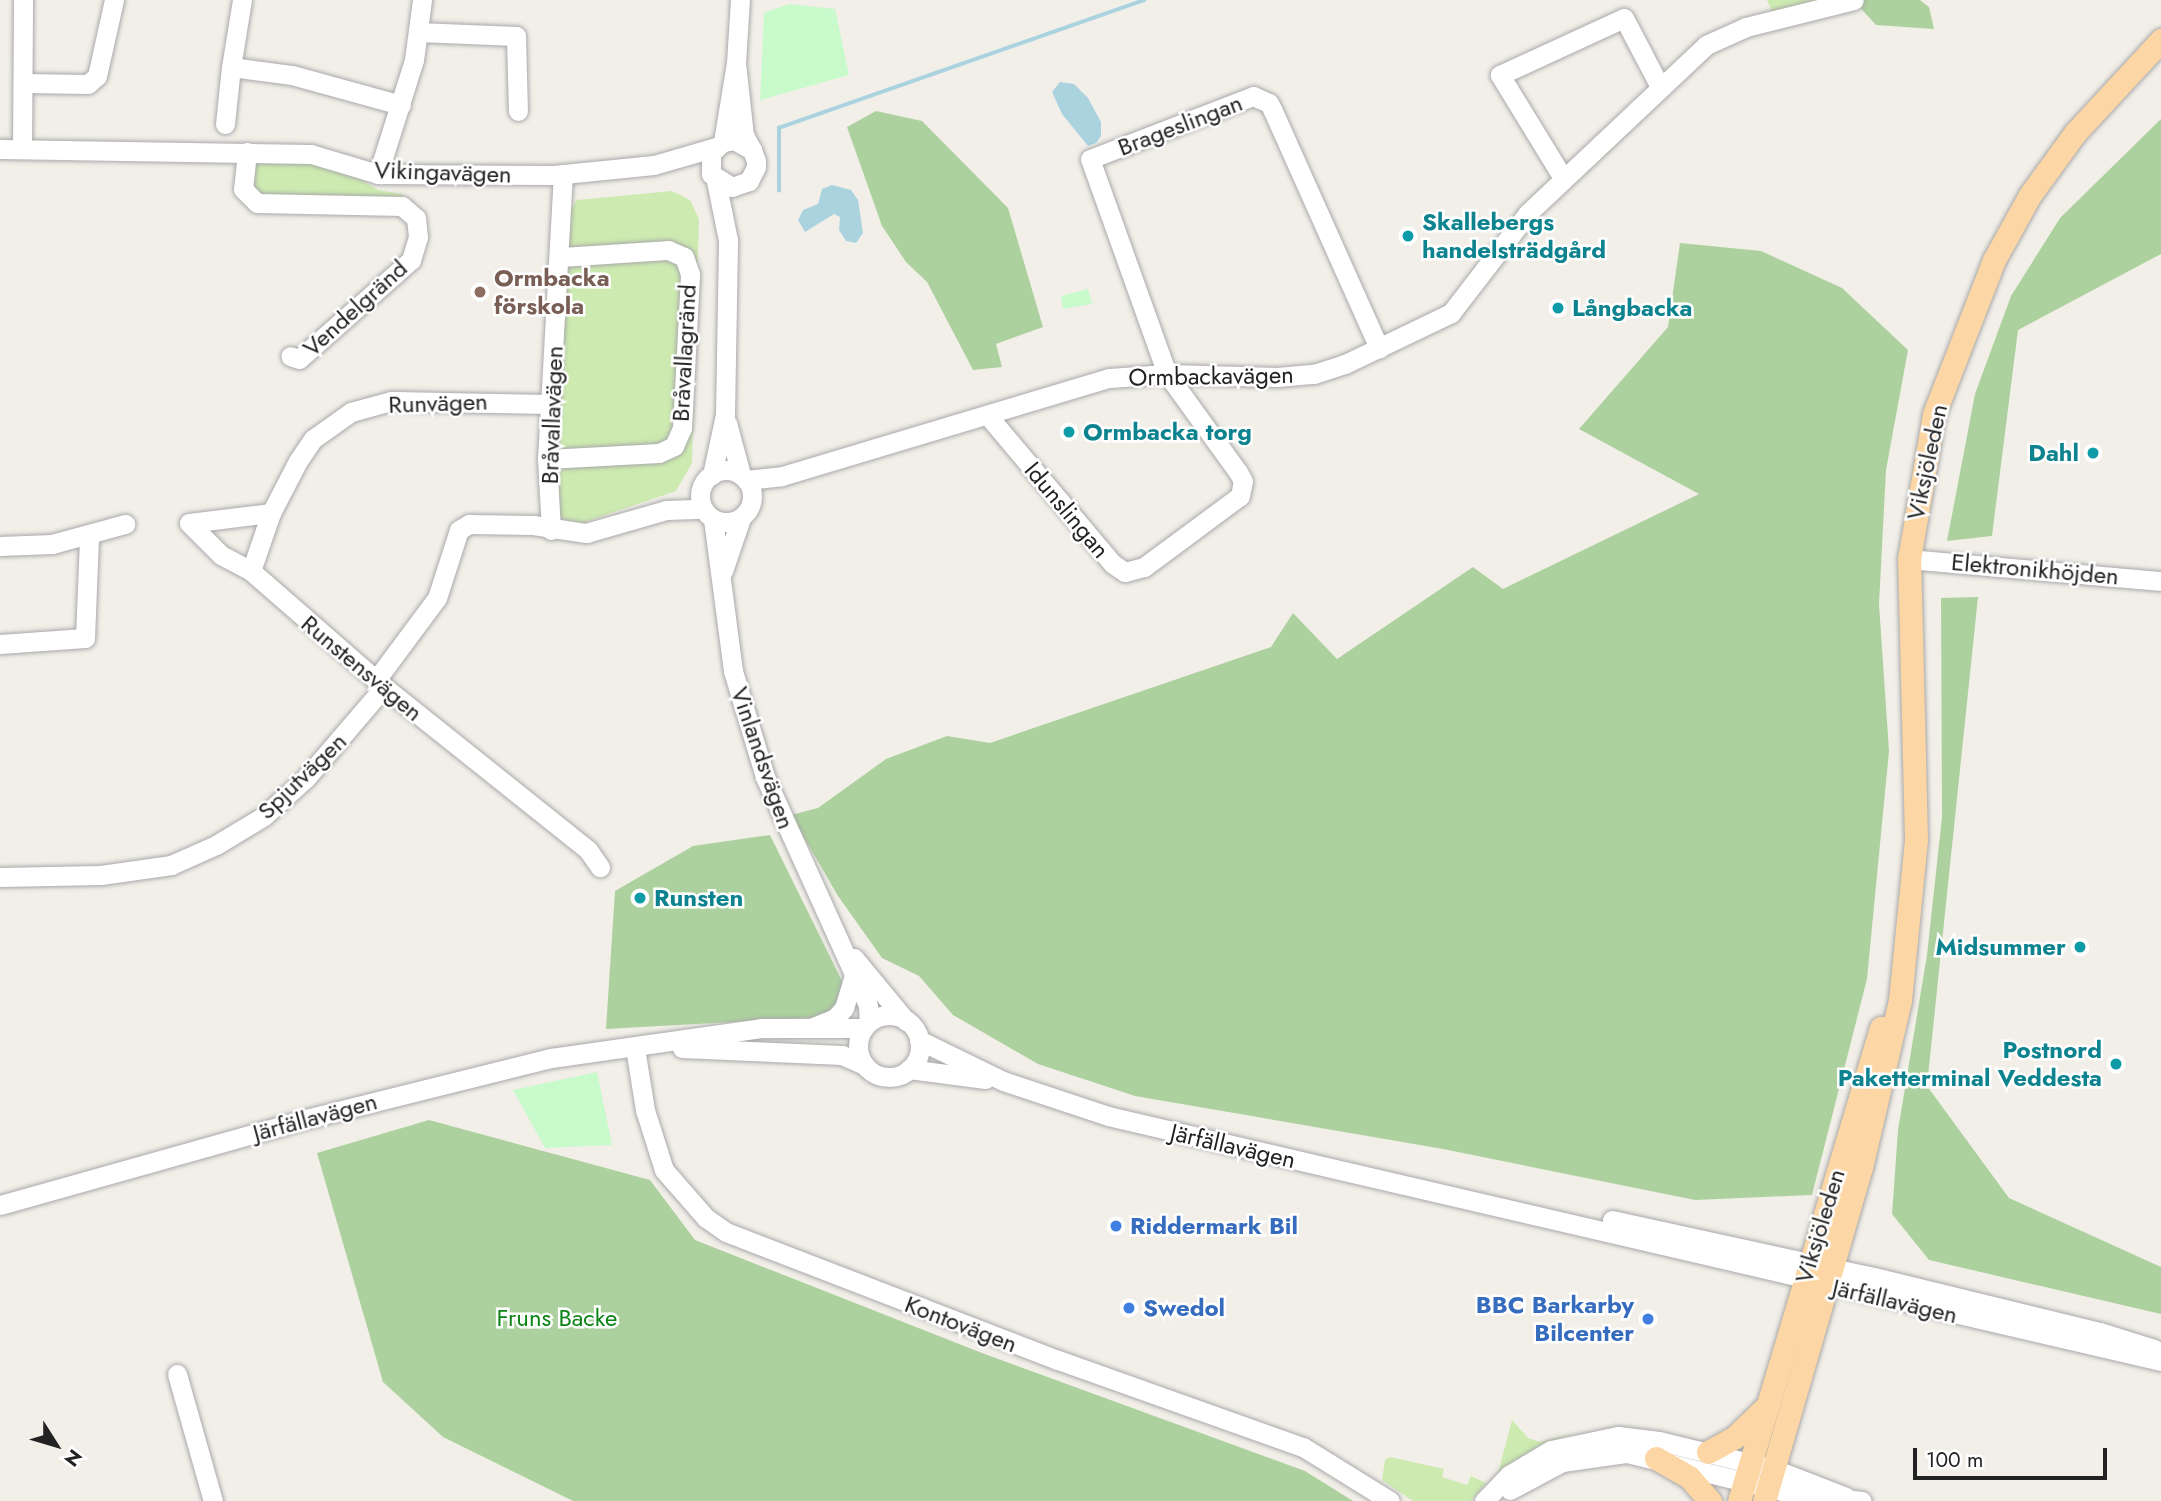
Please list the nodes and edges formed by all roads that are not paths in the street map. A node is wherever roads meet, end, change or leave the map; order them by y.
1 (23, 0) edge
2 (114, 0) edge
3 (242, 0) edge
4 (422, 0) edge
5 (740, 0) edge
6 (1854, 0) edge
7 (418, 32) junction
8 (2161, 40) edge
9 (736, 63) junction
10 (231, 67) junction
11 (23, 83) junction
12 (1660, 87) junction
13 (401, 105) junction
14 (518, 111) dead end
15 (225, 124) dead end
16 (719, 145) junction
17 (0, 149) edge
18 (22, 149) junction
19 (752, 150) junction
20 (247, 152) junction
21 (654, 165) junction
22 (378, 174) junction
23 (564, 174) junction
24 (714, 178) junction
25 (1563, 178) junction
26 (742, 186) junction
27 (728, 240) junction
28 (559, 257) junction
29 (1379, 348) junction
30 (290, 356) dead end
31 (1167, 374) junction
32 (550, 404) junction
33 (725, 415) junction
34 (989, 417) junction
35 (547, 459) junction
36 (782, 476) junction
37 (743, 477) junction
38 (707, 481) junction
39 (752, 500) junction
40 (666, 510) junction
41 (271, 513) junction
42 (708, 514) junction
43 (741, 518) junction
44 (125, 524) dead end
45 (551, 530) junction
46 (89, 537) junction
47 (0, 546) edge
48 (1909, 559) junction
49 (251, 571) junction
50 (722, 572) junction
51 (2161, 581) edge
52 (0, 644) edge
53 (380, 683) junction
54 (600, 867) dead end
55 (0, 877) edge
56 (836, 936) junction
57 (1904, 951) junction
58 (854, 975) junction
59 (906, 1021) junction
60 (867, 1025) junction
61 (806, 1029) junction
62 (919, 1040) junction
63 (635, 1048) junction
64 (864, 1065) junction
65 (909, 1069) junction
66 (1003, 1082) junction
67 (0, 1206) edge
68 (1806, 1271) junction
69 (1831, 1276) junction
70 (2161, 1352) edge
71 (2161, 1361) edge
72 (177, 1374) dead end
73 (1767, 1406) junction
74 (1708, 1452) junction
75 (1656, 1458) junction
76 (1745, 1482) edge
77 (1769, 1486) edge
78 (1854, 1499) edge
79 (213, 1501) edge
80 (1390, 1501) edge
81 (1484, 1501) edge
82 (1499, 1501) edge
83 (1710, 1501) edge

1 - 11 street
2 - 11 street
3 - 10 street
4 - 7 street
5 - 9 street
6 - 12 street, Ormbackavägen
7 - 13 street
7 - 14 street
8 - 48 main road, Viksjöleden
9 - 16 street
9 - 19 street
10 - 13 street
10 - 15 street
11 - 18 street
12 - 25 street, Ormbackavägen
12 - 25 street
13 - 22 street
16 - 19 street
16 - 21 street, Vikingavägen
16 - 24 street
17 - 18 street, Vikingavägen
18 - 20 street, Vikingavägen
19 - 26 street
20 - 22 street, Vikingavägen
20 - 30 street, Vendelgränd
21 - 23 street, Vikingavägen
21 - 24 street, Vikingavägen
22 - 23 street, Vikingavägen
23 - 28 street, Bråvallavägen
24 - 26 street
24 - 27 street
25 - 29 street, Ormbackavägen
26 - 27 street
27 - 33 street
28 - 32 street, Bråvallavägen
28 - 35 street, Bråvallagränd
29 - 31 street, Ormbackavägen
29 - 31 street, Brageslingan
31 - 34 street, Ormbackavägen
31 - 34 street, Idunslingan
32 - 35 street, Bråvallavägen
32 - 41 street, Runvägen
33 - 37 street
33 - 38 street
34 - 36 street, Ormbackavägen
35 - 45 street, Bråvallavägen
36 - 37 street, Ormbackavägen
36 - 39 street, Ormbackavägen
37 - 38 street
37 - 39 street
38 - 40 street
38 - 42 street
39 - 43 street
40 - 42 street
40 - 45 street, Spjutvägen
41 - 49 street, Runvägen
41 - 49 street, Runstensvägen
42 - 43 street
42 - 50 street, Vinlandsvägen
43 - 50 street, Vinlandsvägen
44 - 46 street
45 - 53 street, Spjutvägen
46 - 47 street
46 - 52 street
48 - 51 street, Elektronikhöjden
48 - 57 main road, Viksjöleden
49 - 53 street, Runstensvägen
50 - 56 street, Vinlandsvägen
53 - 54 street, Runstensvägen
53 - 55 street, Spjutvägen
56 - 58 street, Vinlandsvägen
56 - 59 street, Vinlandsvägen
57 - 68 main road, Viksjöleden
57 - 69 main road, Viksjöleden
58 - 60 street, Vinlandsvägen
58 - 61 street
59 - 60 street
59 - 62 street
60 - 61 street, Järfällavägen
60 - 64 street
61 - 63 street, Järfällavägen
62 - 65 street
62 - 66 street, Järfällavägen
63 - 64 street, Järfällavägen
63 - 67 street, Järfällavägen
63 - 80 street, Kontovägen
64 - 65 street
65 - 66 street, Järfällavägen
66 - 68 street, Järfällavägen
68 - 69 street, Järfällavägen
68 - 73 main road, Viksjöleden
69 - 70 street, Järfällavägen
69 - 71 street, Järfällavägen
69 - 77 main road, Viksjöleden
72 - 79 street
73 - 74 main road
73 - 76 main road, Viksjöleden
74 - 76 street
74 - 81 street
75 - 76 street
75 - 82 street
75 - 83 main road
76 - 77 street
77 - 78 street

